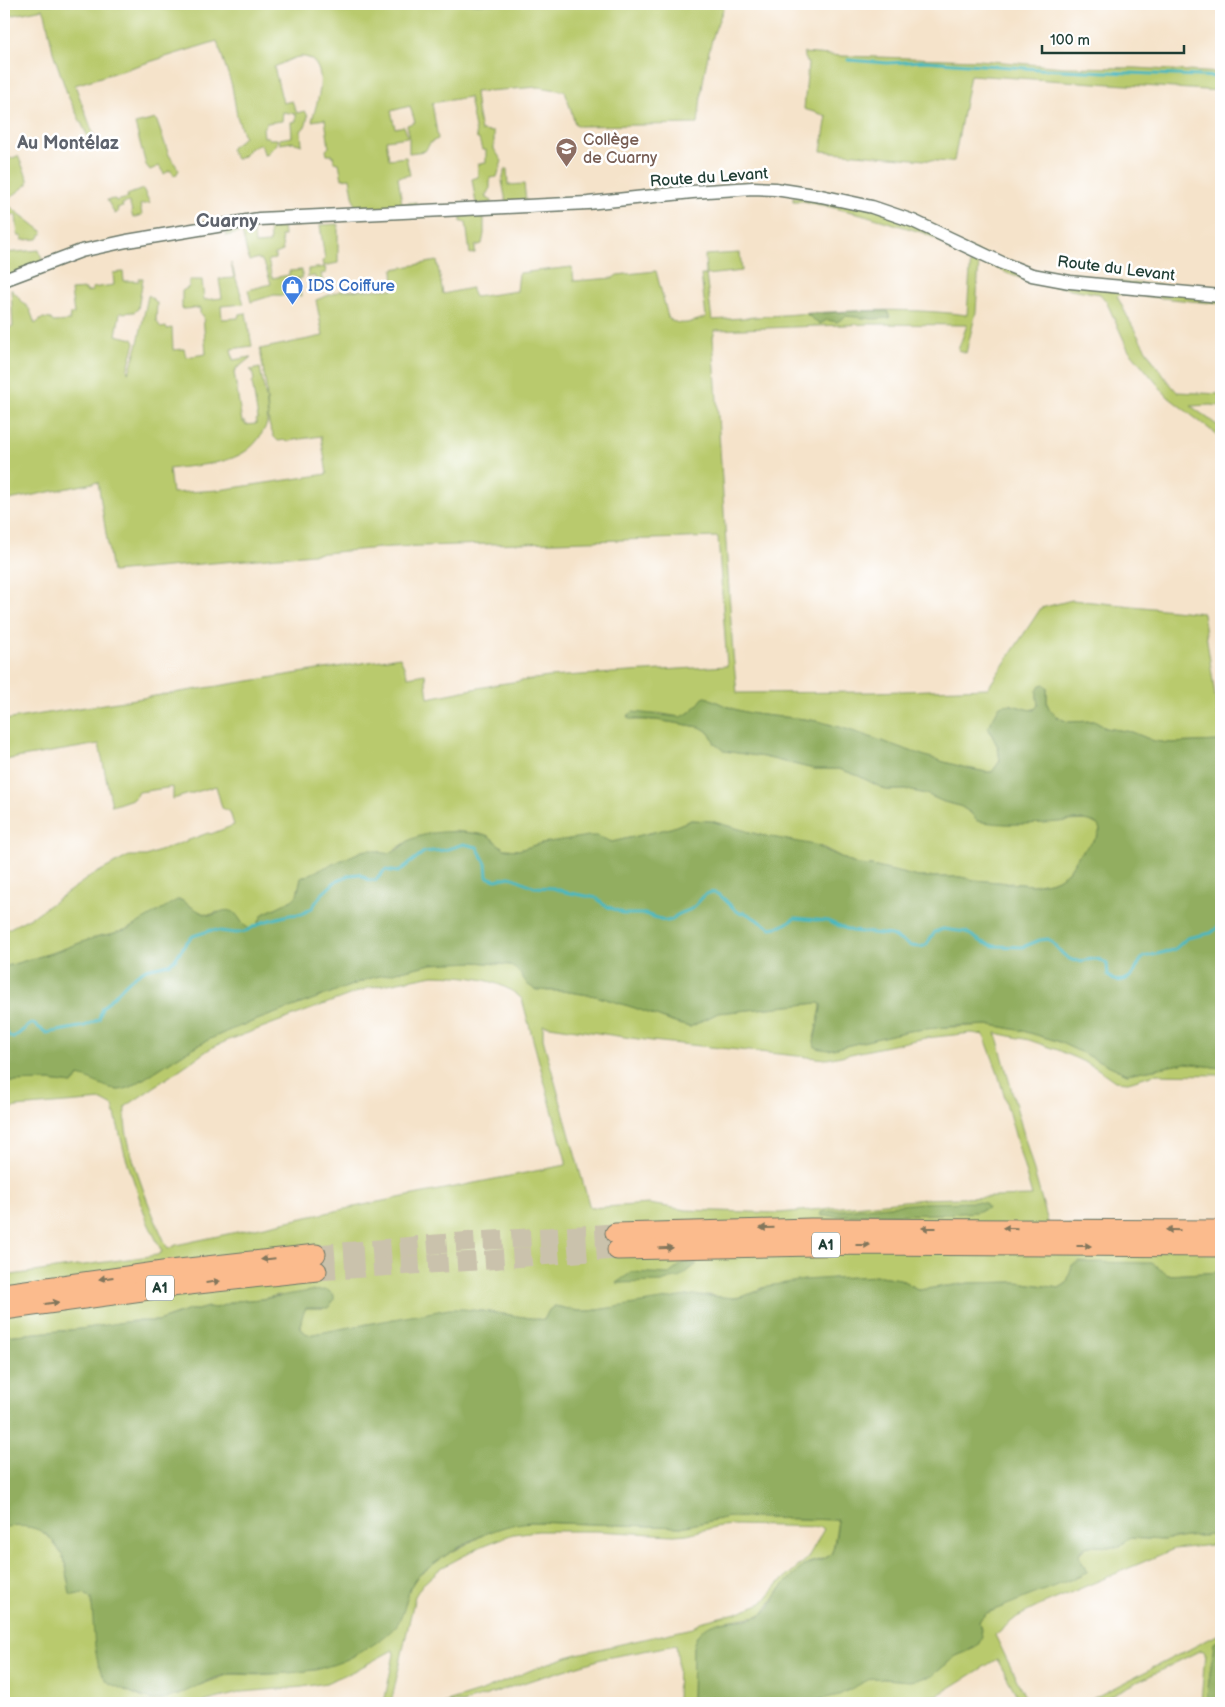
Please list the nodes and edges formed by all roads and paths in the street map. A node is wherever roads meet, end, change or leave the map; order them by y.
1 (4, 280) edge
2 (1221, 296) edge
3 (1221, 1230) edge
4 (1221, 1247) edge
5 (4, 1293) edge
6 (4, 1310) edge

1 - 2 street, Route du Levant
3 -> 4 highway, A1
6 -> 5 highway, A1

